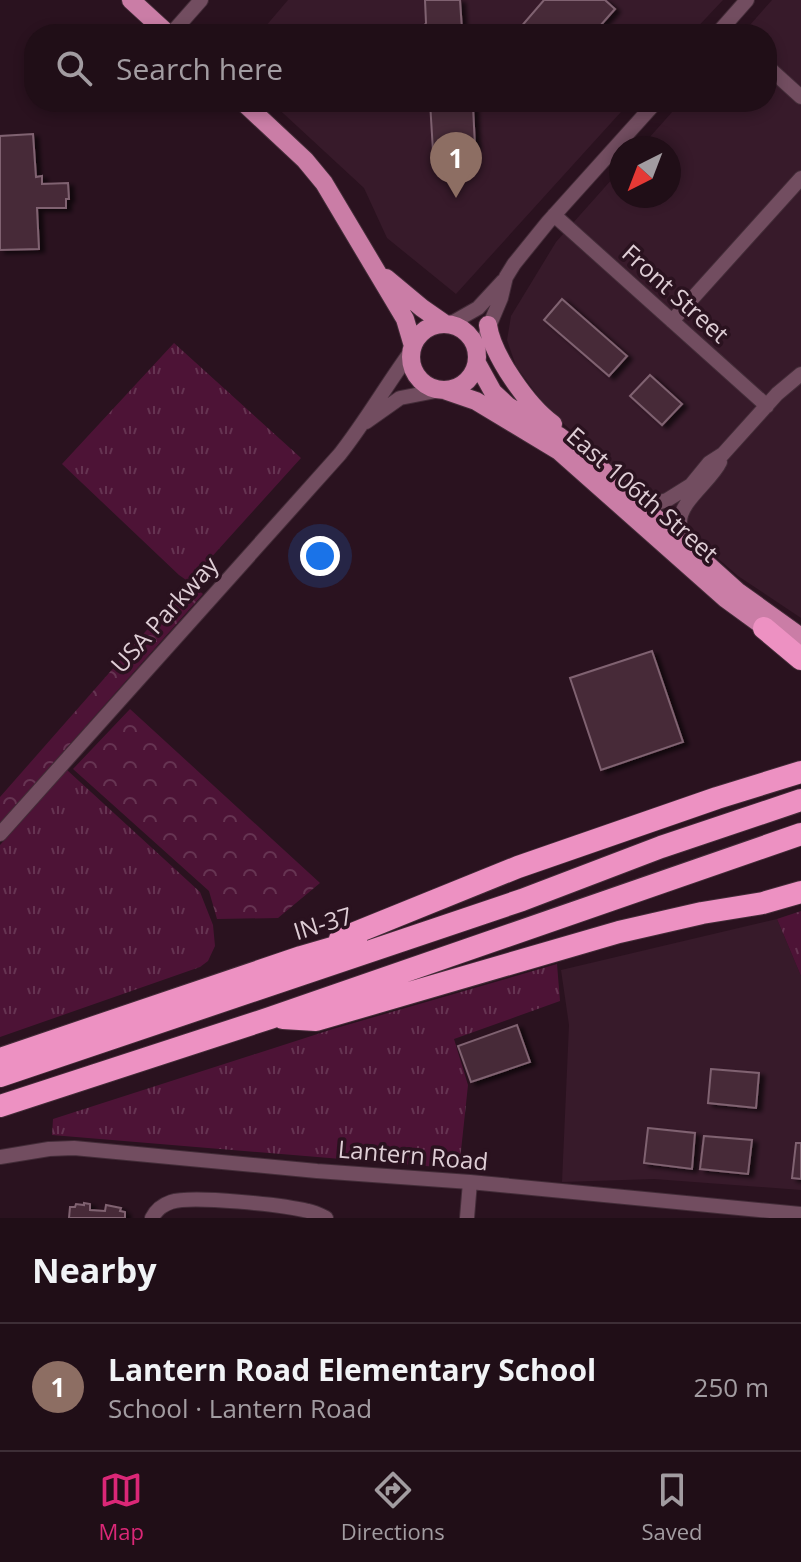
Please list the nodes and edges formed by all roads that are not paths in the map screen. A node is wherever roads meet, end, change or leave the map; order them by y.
1 (131, 0) edge
2 (201, 0) edge
3 (747, 0) edge
4 (159, 24) edge
5 (179, 24) edge
6 (726, 24) edge
7 (777, 75) edge
8 (801, 97) edge
9 (254, 112) edge
10 (647, 112) edge
11 (801, 178) edge
12 (554, 215) junction
13 (372, 265) junction
14 (506, 277) junction
15 (672, 321) junction
16 (447, 324) junction
17 (488, 325) junction
18 (412, 348) junction
19 (477, 359) junction
20 (801, 374) edge
21 (442, 390) junction
22 (767, 406) junction
23 (362, 425) junction
24 (723, 454) junction
25 (589, 458) junction
26 (644, 507) junction
27 (683, 542) junction
28 (764, 628) junction
29 (801, 637) edge
30 (801, 652) edge
31 (801, 659) edge
32 (801, 765) edge
33 (801, 772) edge
34 (717, 798) junction
35 (801, 800) edge
36 (0, 834) edge
37 (801, 834) edge
38 (661, 847) junction
39 (801, 892) edge
40 (301, 957) junction
41 (270, 1018) junction
42 (0, 1059) edge
43 (0, 1076) edge
44 (0, 1106) edge
45 (22, 1154) junction
46 (0, 1157) edge
47 (0, 1168) edge
48 (470, 1182) junction
49 (155, 1214) edge
50 (801, 1214) edge
51 (326, 1218) edge
52 (467, 1218) edge

1 - 4 main road
2 - 5 street
3 - 6 street
7 - 8 street
9 - 13 main road
10 - 12 street
11 - 15 street
12 - 14 street
12 - 15 street, Front Street
13 - 16 main road
13 - 18 main road
14 - 16 street
14 - 17 street
15 - 22 street, Front Street
16 - 18 main road
16 - 19 main road
17 - 19 street
17 - 25 main road
18 - 21 main road
18 - 23 street, USA Parkway
19 - 21 main road
19 - 25 main road, East 106th Street
20 - 22 street
21 - 23 street, USA Parkway
21 - 28 main road, East 106th Street
22 - 24 street
23 - 36 street, USA Parkway
24 - 26 street
24 - 27 street
25 - 26 main road, East 106th Street
26 - 27 main road, East 106th Street
27 - 29 main road, East 106th Street
28 - 30 main road, East 106th Street
28 - 31 highway
32 - 34 highway
33 - 34 highway
34 - 40 highway
35 - 38 highway
37 - 41 highway
38 - 40 highway, IN-37
38 - 43 highway
39 - 41 highway
40 - 42 highway, IN-37
41 - 44 highway
45 - 46 street, Lantern Road
45 - 47 street, Lantern Road
45 - 48 street, Lantern Road
48 - 50 street, Lantern Road
48 - 52 street
49 - 51 street

